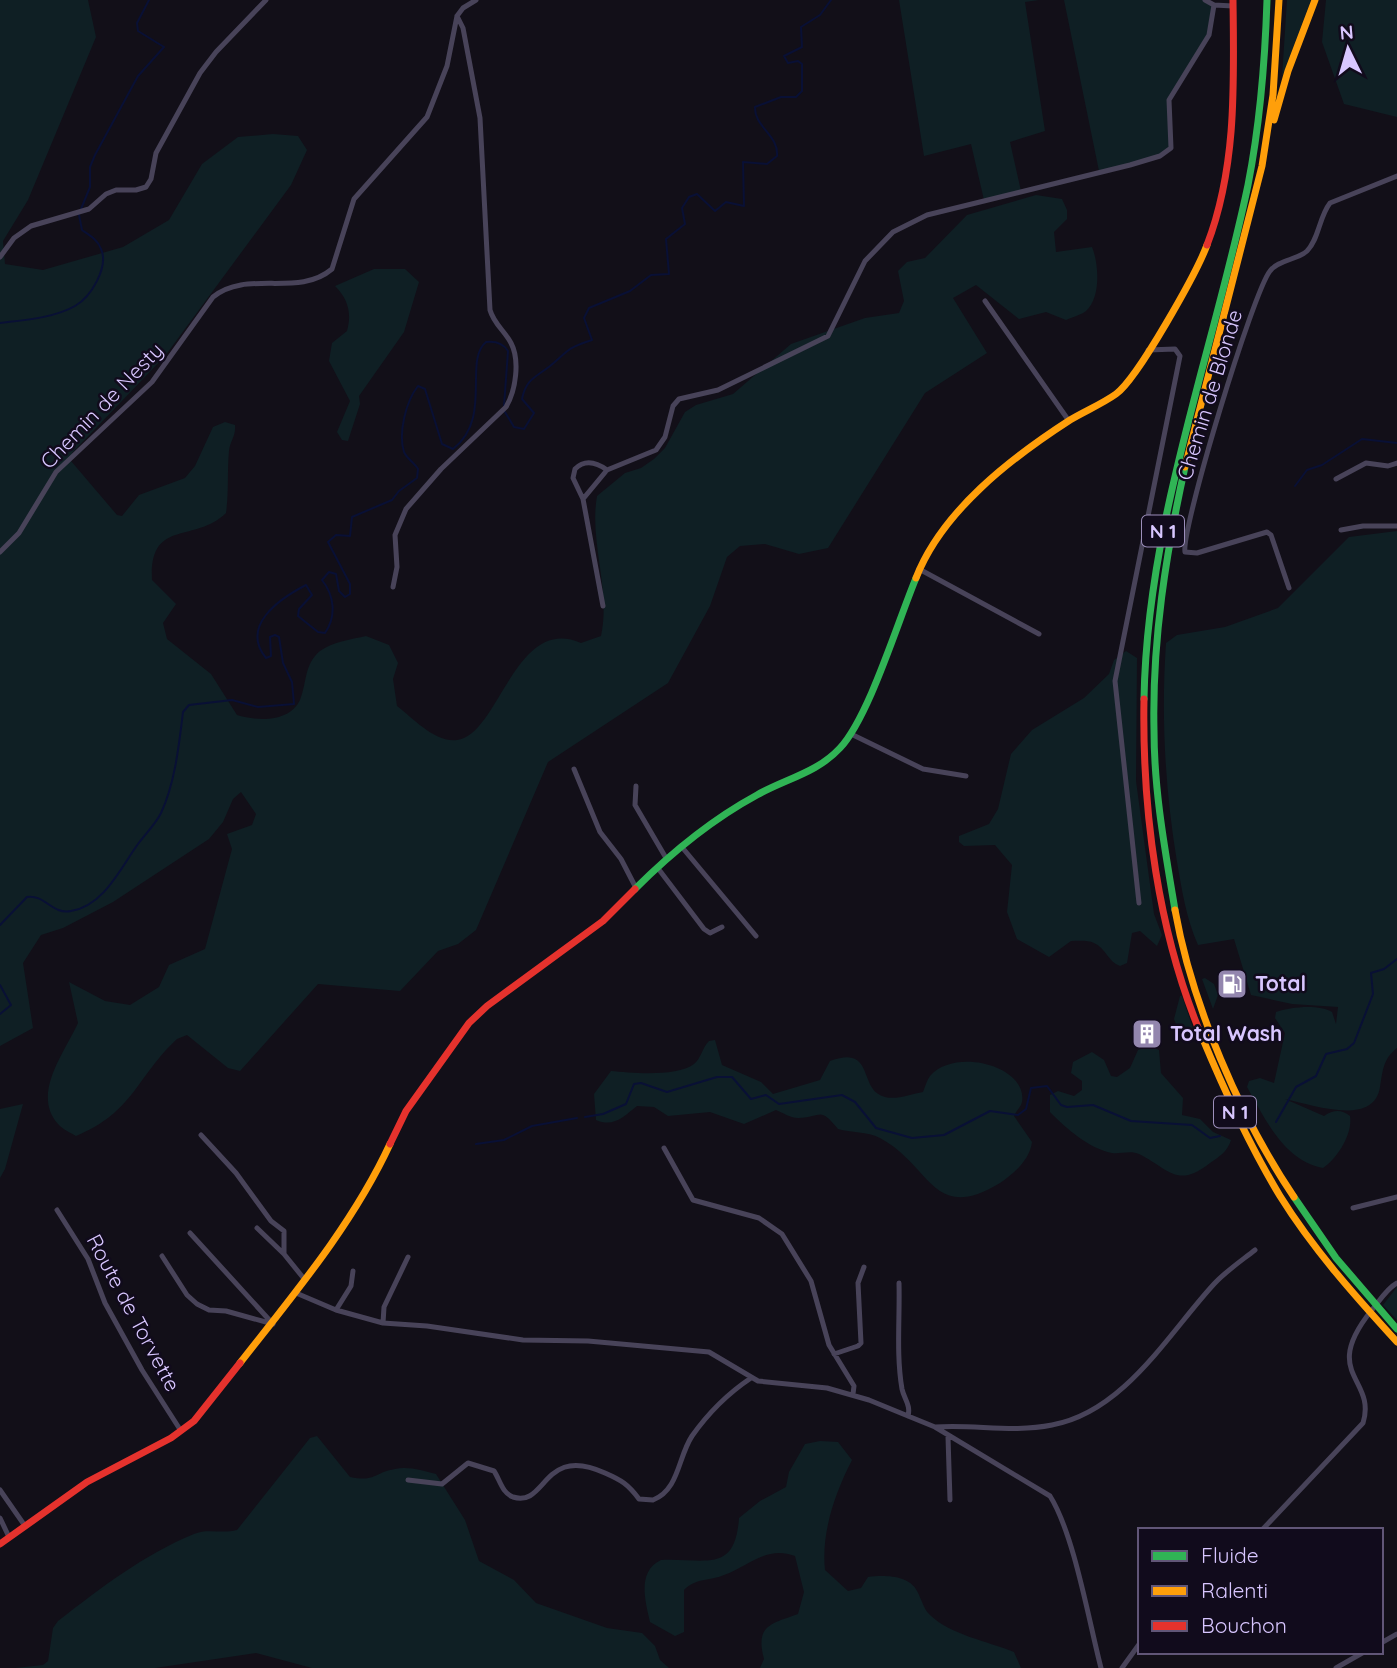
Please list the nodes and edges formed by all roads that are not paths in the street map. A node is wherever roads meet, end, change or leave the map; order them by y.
1 (266, 0) edge
2 (476, 0) edge
3 (1205, 0) edge
4 (1261, 0) edge
5 (1267, 0) edge
6 (1279, 0) edge
7 (1284, 0) edge
8 (1315, 0) edge
9 (1233, 3) edge
10 (1214, 5) junction
11 (457, 16) junction
12 (1266, 45) junction
13 (1276, 54) junction
14 (1264, 151) junction
15 (1397, 176) edge
16 (0, 257) edge
17 (985, 301) dead end
18 (1148, 350) junction
19 (1069, 421) junction
20 (1397, 463) edge
21 (607, 470) junction
22 (1336, 479) dead end
23 (583, 499) junction
24 (1397, 526) edge
25 (1341, 530) dead end
26 (0, 552) edge
27 (919, 569) junction
28 (394, 587) dead end
29 (1289, 588) dead end
30 (603, 606) dead end
31 (1039, 634) dead end
32 (851, 734) junction
33 (574, 769) dead end
34 (966, 776) dead end
35 (636, 786) dead end
36 (681, 846) junction
37 (666, 858) junction
38 (657, 867) junction
39 (636, 888) junction
40 (1139, 903) dead end
41 (722, 926) dead end
42 (756, 936) dead end
43 (201, 1135) dead end
44 (664, 1148) dead end
45 (1397, 1197) edge
46 (1353, 1208) dead end
47 (57, 1210) dead end
48 (257, 1228) dead end
49 (190, 1233) dead end
50 (1255, 1250) dead end
51 (284, 1254) junction
52 (162, 1256) dead end
53 (408, 1257) dead end
54 (864, 1267) dead end
55 (353, 1270) dead end
56 (305, 1280) junction
57 (899, 1283) dead end
58 (1397, 1283) edge
59 (296, 1293) junction
60 (336, 1310) junction
61 (383, 1323) junction
62 (274, 1324) junction
63 (1397, 1329) edge
64 (1397, 1342) edge
65 (834, 1354) junction
66 (751, 1378) junction
67 (853, 1394) junction
68 (908, 1416) junction
69 (935, 1427) junction
70 (181, 1431) junction
71 (948, 1437) junction
72 (408, 1480) dead end
73 (0, 1490) edge
74 (950, 1500) dead end
75 (0, 1518) edge
76 (25, 1526) junction
77 (1264, 1528) edge
78 (9, 1536) junction
79 (0, 1544) edge
80 (1138, 1646) edge
81 (1360, 1654) edge
82 (1101, 1668) edge
83 (1122, 1668) edge
84 (1336, 1668) edge

1 - 16 street
2 - 11 street
3 - 10 street
4 - 12 main road
5 - 12 main road, N 1
6 - 13 main road, N 1
7 - 13 main road
8 - 14 main road
9 - 10 street
9 - 18 main road
10 - 21 street
11 - 26 street, Chemin de Nesty
11 - 28 street
12 - 64 main road, N 1
13 - 14 main road, N 1
14 - 63 main road, N 1
15 - 29 street, Chemin de Blonde
17 - 19 street
18 - 19 main road
18 - 40 street
19 - 27 main road
20 - 22 street
21 - 23 street
21 - 23 street
23 - 30 street
24 - 25 street
27 - 31 street
27 - 32 main road
32 - 34 street
32 - 36 main road
33 - 39 street
35 - 37 street
36 - 37 main road
36 - 42 street
37 - 38 main road
38 - 39 main road
38 - 41 street
39 - 56 main road
43 - 51 street
44 - 65 street
45 - 46 street
47 - 70 street, Route de Torvette
48 - 51 street
49 - 62 street
50 - 69 street
51 - 56 street
52 - 62 street
53 - 61 street
54 - 65 street
55 - 60 street
56 - 59 main road
57 - 68 street
58 - 77 street
59 - 60 street
59 - 62 main road
60 - 61 street
61 - 66 street
62 - 70 main road
65 - 67 street
66 - 67 street
66 - 72 street
67 - 68 street
68 - 69 street
69 - 71 street
70 - 76 main road
71 - 74 street
71 - 82 street
73 - 76 street
75 - 78 street
76 - 78 main road
78 - 79 main road
80 - 83 street
81 - 84 street

